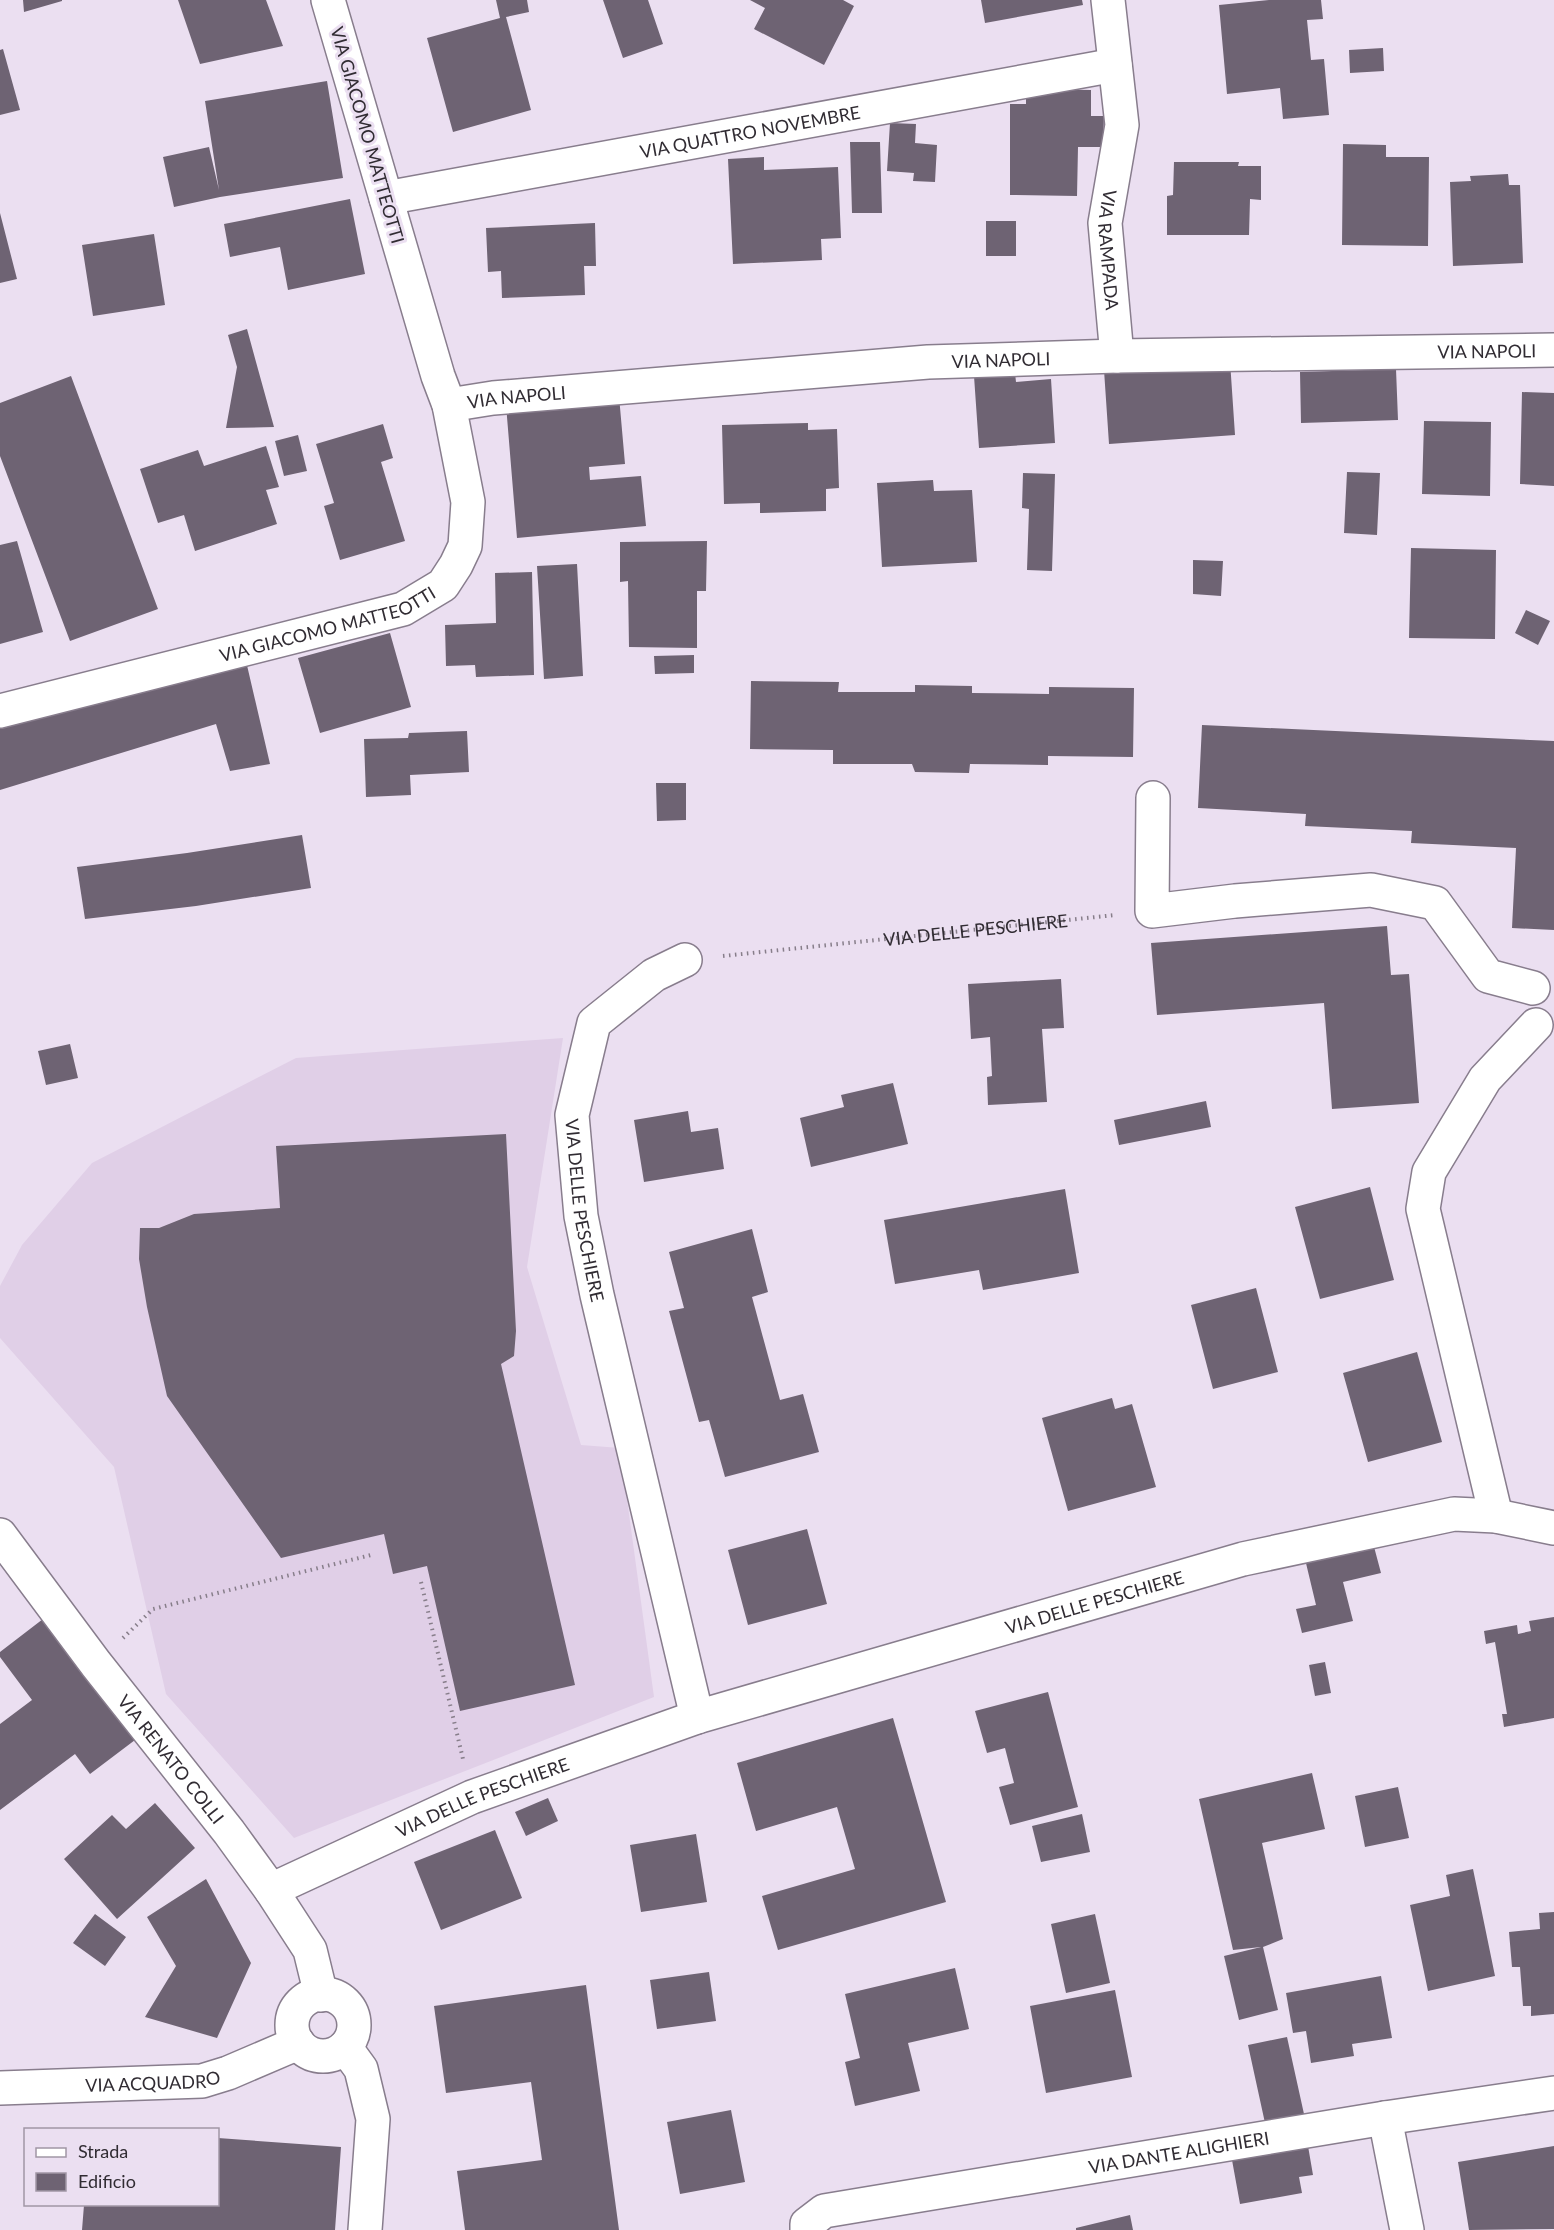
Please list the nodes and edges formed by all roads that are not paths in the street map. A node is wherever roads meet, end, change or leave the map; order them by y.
1 (328, 0) edge
2 (1108, 0) edge
3 (1115, 65) junction
4 (386, 198) junction
5 (1554, 350) edge
6 (1117, 356) junction
7 (449, 405) junction
8 (0, 711) edge
9 (1153, 798) dead end
10 (685, 960) road end
11 (1543, 984) edge
12 (1545, 1027) edge
13 (1496, 1516) junction
14 (1554, 1528) edge
15 (0, 1535) edge
16 (697, 1716) junction
17 (271, 1890) junction
18 (321, 1995) junction
19 (298, 2043) junction
20 (345, 2047) junction
21 (0, 2088) edge
22 (1554, 2093) edge
23 (1384, 2118) junction
24 (807, 2227) edge
25 (365, 2230) edge
26 (1407, 2230) edge

1 - 4 street, VIA GIACOMO MATTEOTTI
2 - 3 street, VIA RAMPADA
3 - 4 street, VIA QUATTRO NOVEMBRE
3 - 6 street, VIA RAMPADA
4 - 7 street, VIA GIACOMO MATTEOTTI
5 - 6 street, VIA NAPOLI
6 - 7 street, VIA NAPOLI
7 - 8 street, VIA GIACOMO MATTEOTTI
9 - 11 street
10 - 16 street, VIA DELLE PESCHIERE
11 - 12 street
12 - 13 street
13 - 14 street, VIA DELLE PESCHIERE
13 - 16 street, VIA DELLE PESCHIERE
15 - 17 street, VIA RENATO COLLI
16 - 17 street, VIA DELLE PESCHIERE
17 - 18 street, VIA RENATO COLLI
18 - 19 street
18 - 20 street
19 - 20 street
19 - 21 street, VIA ACQUADRO
20 - 25 street
22 - 23 street, VIA DANTE ALIGHIERI
23 - 24 street, VIA DANTE ALIGHIERI
23 - 26 street

